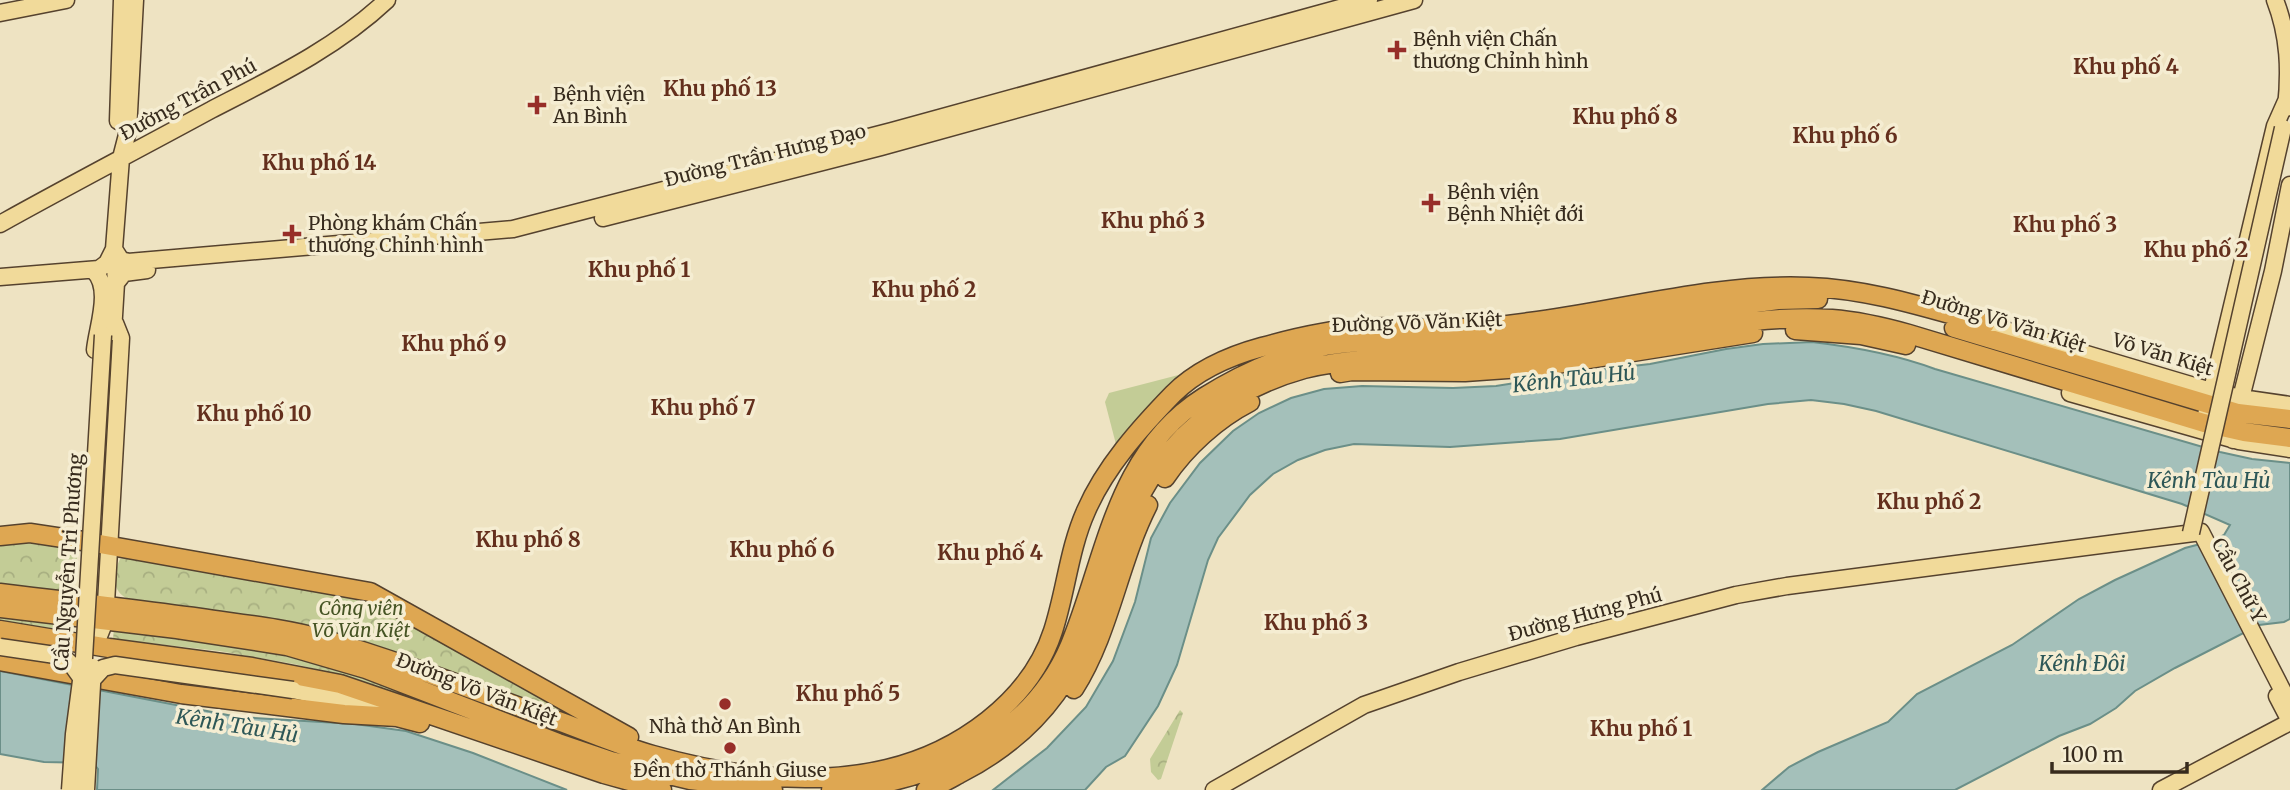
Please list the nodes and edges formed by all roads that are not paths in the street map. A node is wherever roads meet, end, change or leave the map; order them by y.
1 (66, 0) edge
2 (122, 0) edge
3 (135, 0) edge
4 (387, 0) edge
5 (1369, 0) edge
6 (1414, 0) edge
7 (2275, 0) edge
8 (2285, 0) edge
9 (0, 13) edge
10 (1338, 15) junction
11 (2290, 15) edge
12 (2287, 99) junction
13 (2287, 134) edge
14 (121, 158) junction
15 (2290, 185) edge
16 (0, 224) edge
17 (114, 249) junction
18 (352, 249) junction
19 (93, 270) junction
20 (0, 277) edge
21 (117, 283) junction
22 (1985, 324) joint
23 (108, 329) junction
24 (2225, 333) junction
25 (2256, 339) junction
26 (1253, 349) junction
27 (2021, 367) joint
28 (1263, 381) junction
29 (2070, 393) joint
30 (2210, 398) junction
31 (2290, 405) edge
32 (2290, 419) edge
33 (2237, 420) junction
34 (2203, 427) junction
35 (2290, 438) edge
36 (2290, 449) edge
37 (85, 518) junction
38 (112, 521) junction
39 (2196, 532) junction
40 (0, 536) edge
41 (83, 541) junction
42 (110, 546) junction
43 (1993, 558) joint
44 (0, 593) edge
45 (0, 608) edge
46 (106, 613) junction
47 (0, 630) edge
48 (90, 645) junction
49 (0, 647) edge
50 (0, 661) edge
51 (45, 669) junction
52 (87, 680) junction
53 (2290, 705) edge
54 (397, 717) junction
55 (2290, 721) edge
56 (451, 731) junction
57 (497, 736) junction
58 (644, 752) junction
59 (712, 768) junction
60 (691, 778) edge
61 (722, 784) junction
62 (70, 790) edge
63 (86, 790) edge
64 (618, 790) edge
65 (662, 790) edge
66 (773, 790) edge
67 (831, 790) edge
68 (926, 790) edge
69 (951, 790) edge
70 (1214, 790) edge
71 (2161, 790) edge

1 - 9 main road
2 - 14 main road
3 - 14 main road
4 - 14 main road, Đường Trần Phú
5 - 10 main road, Đường Trần Hưng Đạo
6 - 10 main road, Đường Trần Hưng Đạo
7 - 12 main road
8 - 11 main road
10 - 18 main road, Đường Trần Hưng Đạo
12 - 13 main road, Cầu Chữ Y
12 - 24 main road
13 - 39 main road, Cầu Chữ Y
14 - 16 main road, Đường Trần Phú
14 - 17 main road
15 - 25 main road
17 - 18 main road, Đường Trần Hưng Đạo
17 - 19 main road
17 - 21 main road
18 - 21 main road, Đường Trần Hưng Đạo
19 - 20 main road
19 - 23 main road
21 - 23 main road
22 - 26 highway, Đường Võ Văn Kiệt
22 - 30 main road, Võ Văn Kiệt
23 - 37 main road
23 - 38 main road
23 - 52 main road, Cầu Nguyễn Tri Phương, bridge
24 - 25 main road
24 - 30 main road
25 - 33 main road
26 - 28 highway
26 - 59 highway, Đường Võ Văn Kiệt
27 - 28 highway, Đường Võ Văn Kiệt
27 - 34 highway, Võ Văn Kiệt
28 - 29 highway, Đường Võ Văn Kiệt
28 - 30 highway, Đường Võ Văn Kiệt
28 - 67 highway, Đường Võ Văn Kiệt
28 - 68 highway, Đường Võ Văn Kiệt
28 - 69 highway, Đường Võ Văn Kiệt
29 - 34 main road, Võ Văn Kiệt
30 - 33 highway, Võ Văn Kiệt
30 - 34 main road
31 - 33 main road, Võ Văn Kiệt
32 - 33 highway, Võ Văn Kiệt
33 - 34 highway, Võ Văn Kiệt
33 - 35 highway, Võ Văn Kiệt
33 - 36 main road, Võ Văn Kiệt
37 - 38 main road
37 - 41 main road
38 - 42 main road
39 - 43 main road, Cầu Chữ Y
39 - 53 main road, Cầu Chữ Y
39 - 55 main road, Cầu Chữ Y
40 - 41 highway, Đường Võ Văn Kiệt
41 - 42 highway, Đường Võ Văn Kiệt
42 - 46 main road
42 - 58 highway, Đường Võ Văn Kiệt
43 - 70 main road, Đường Hưng Phú
44 - 46 highway, Đường Võ Văn Kiệt
45 - 46 highway, Đường Võ Văn Kiệt
46 - 48 main road
46 - 58 highway, Đường Võ Văn Kiệt
46 - 60 highway, Đường Võ Văn Kiệt
47 - 48 highway, Đường Võ Văn Kiệt
48 - 51 main road
48 - 57 highway, Đường Võ Văn Kiệt
49 - 52 main road, bridge
50 - 51 highway
51 - 54 highway
52 - 54 main road, bridge
52 - 62 main road, Cầu Nguyễn Tri Phương, bridge
52 - 63 main road, Cầu Nguyễn Tri Phương, bridge
54 - 56 highway
55 - 71 main road
56 - 57 highway
56 - 64 highway
57 - 65 highway, Đường Võ Văn Kiệt
58 - 60 highway, Đường Võ Văn Kiệt
59 - 60 highway, Đường Võ Văn Kiệt
59 - 61 highway
60 - 61 highway, Đường Võ Văn Kiệt
61 - 66 highway, Đường Võ Văn Kiệt

